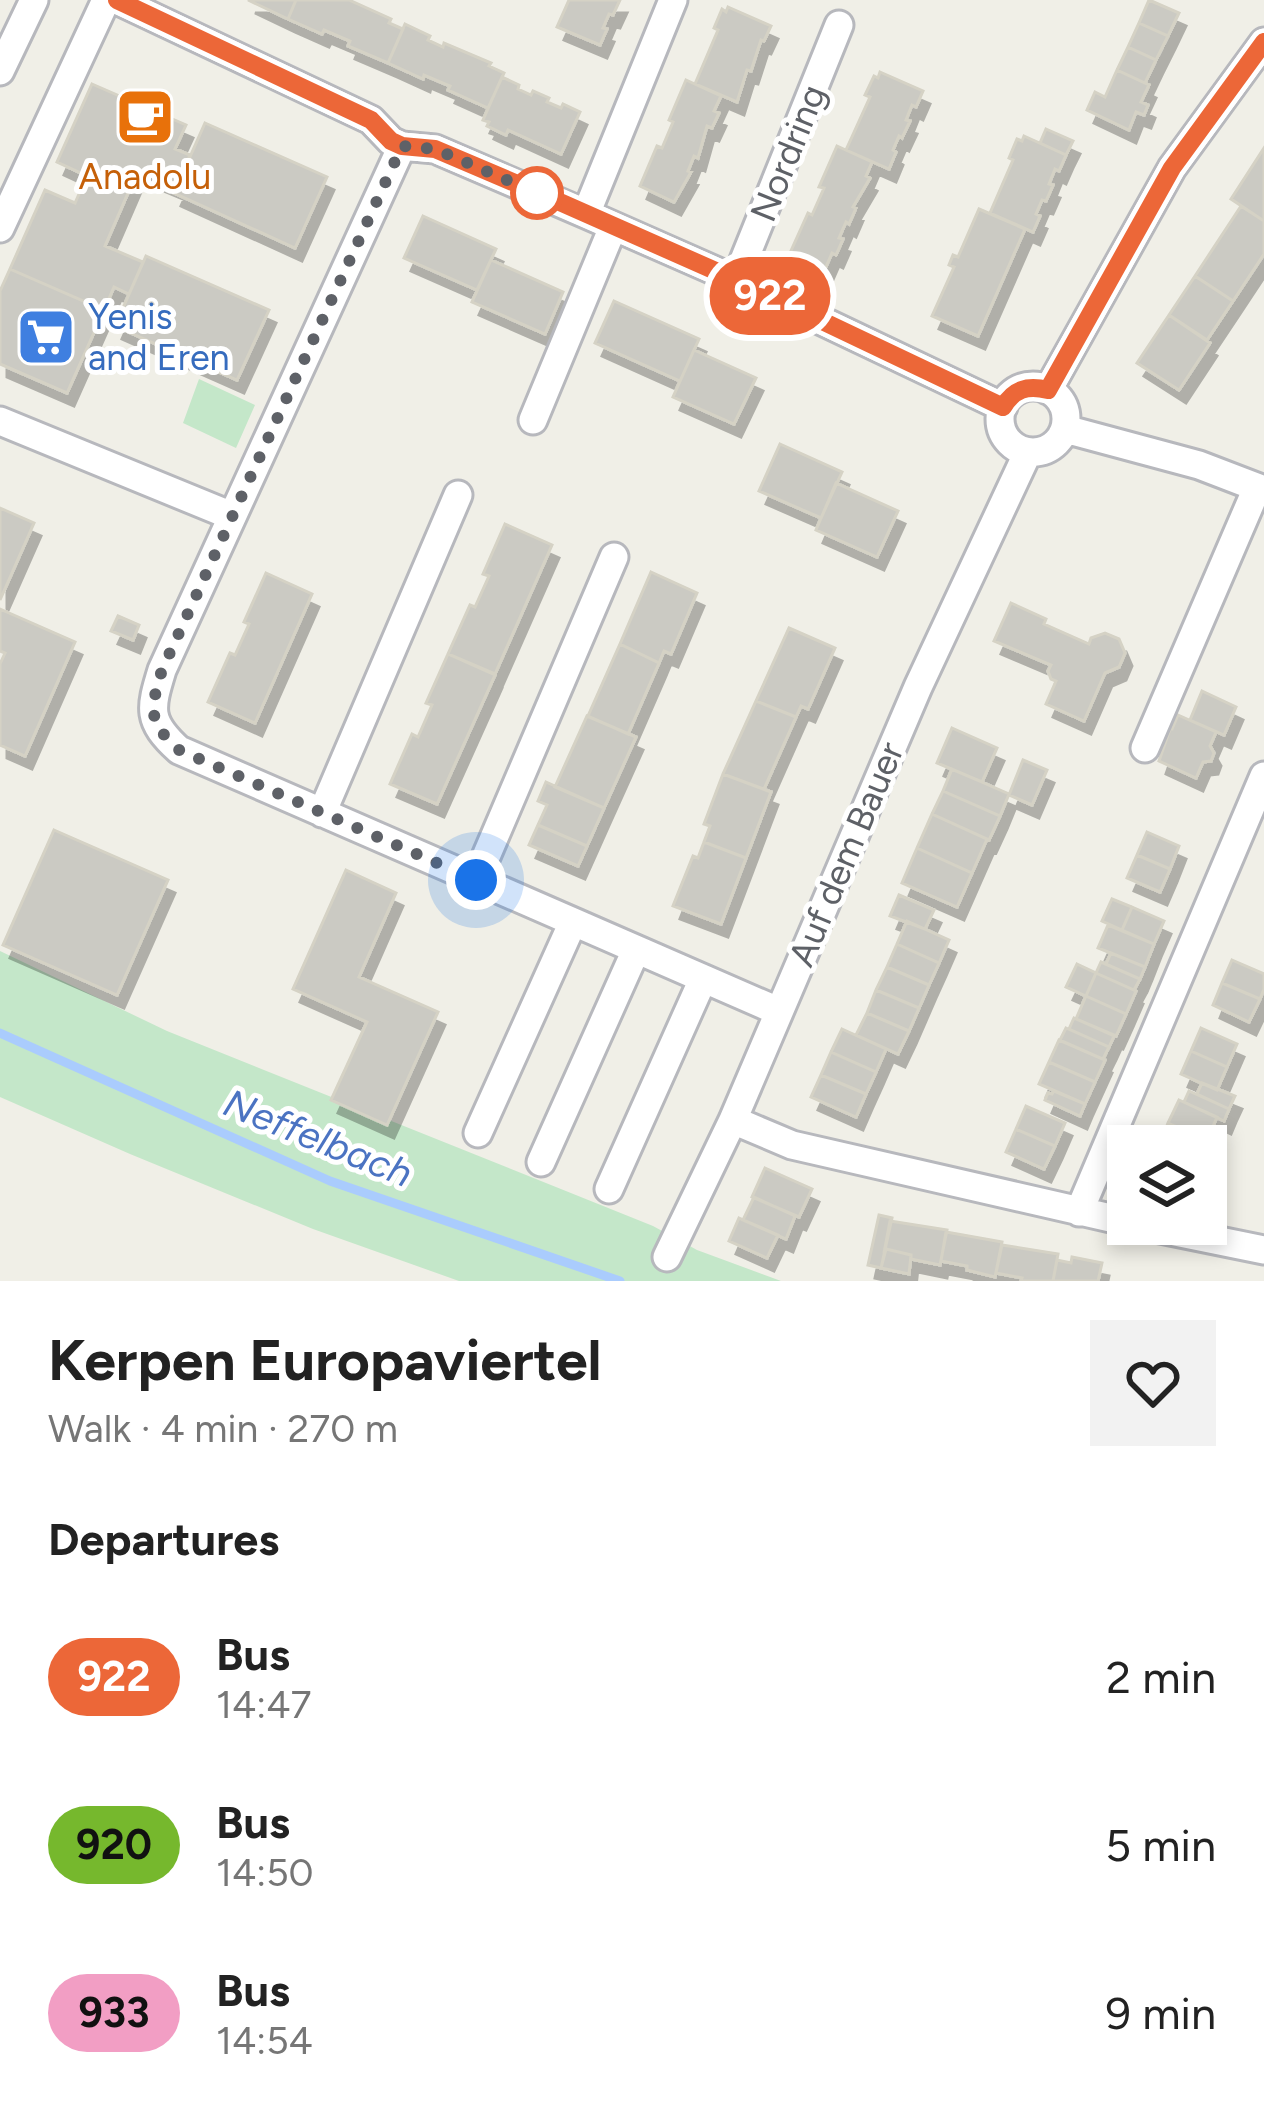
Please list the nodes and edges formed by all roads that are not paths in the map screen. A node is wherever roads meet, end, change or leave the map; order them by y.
1 (34, 0) edge
2 (106, 0) edge
3 (117, 0) edge
4 (673, 0) edge
5 (839, 25) dead end
6 (1264, 42) edge
7 (0, 71) edge
8 (402, 146) junction
9 (586, 214) junction
10 (614, 226) junction
11 (0, 228) edge
12 (736, 280) junction
13 (1048, 390) junction
14 (1003, 407) junction
15 (533, 419) dead end
16 (0, 421) edge
17 (1065, 428) junction
18 (1028, 452) junction
19 (1261, 489) edge
20 (458, 495) dead end
21 (232, 516) junction
22 (614, 557) dead end
23 (1144, 748) dead end
24 (1264, 776) edge
25 (322, 813) junction
26 (476, 880) junction
27 (573, 922) junction
28 (636, 950) junction
29 (703, 979) junction
30 (778, 1011) junction
31 (733, 1120) junction
32 (478, 1133) dead end
33 (541, 1162) dead end
34 (609, 1189) dead end
35 (1079, 1212) junction
36 (1107, 1218) edge
37 (1227, 1242) edge
38 (1264, 1250) edge
39 (667, 1258) dead end

1 - 7 street
2 - 11 street
3 - 8 street
4 - 9 street
5 - 12 street, Nordring
6 - 13 street
8 - 9 street
8 - 21 street
9 - 10 street
10 - 12 street
10 - 15 street
12 - 14 street
13 - 14 street
13 - 17 street
14 - 18 street
16 - 21 street
17 - 18 street
17 - 19 street
18 - 30 street, Auf dem Bauer
19 - 23 street
20 - 25 street
21 - 25 street
22 - 26 street
24 - 35 street
25 - 26 street
26 - 27 street
27 - 28 street
27 - 32 street
28 - 29 street
28 - 33 street
29 - 30 street
29 - 34 street
30 - 31 street, Auf dem Bauer
31 - 35 street
31 - 39 street, Auf dem Bauer
35 - 36 street
37 - 38 street

